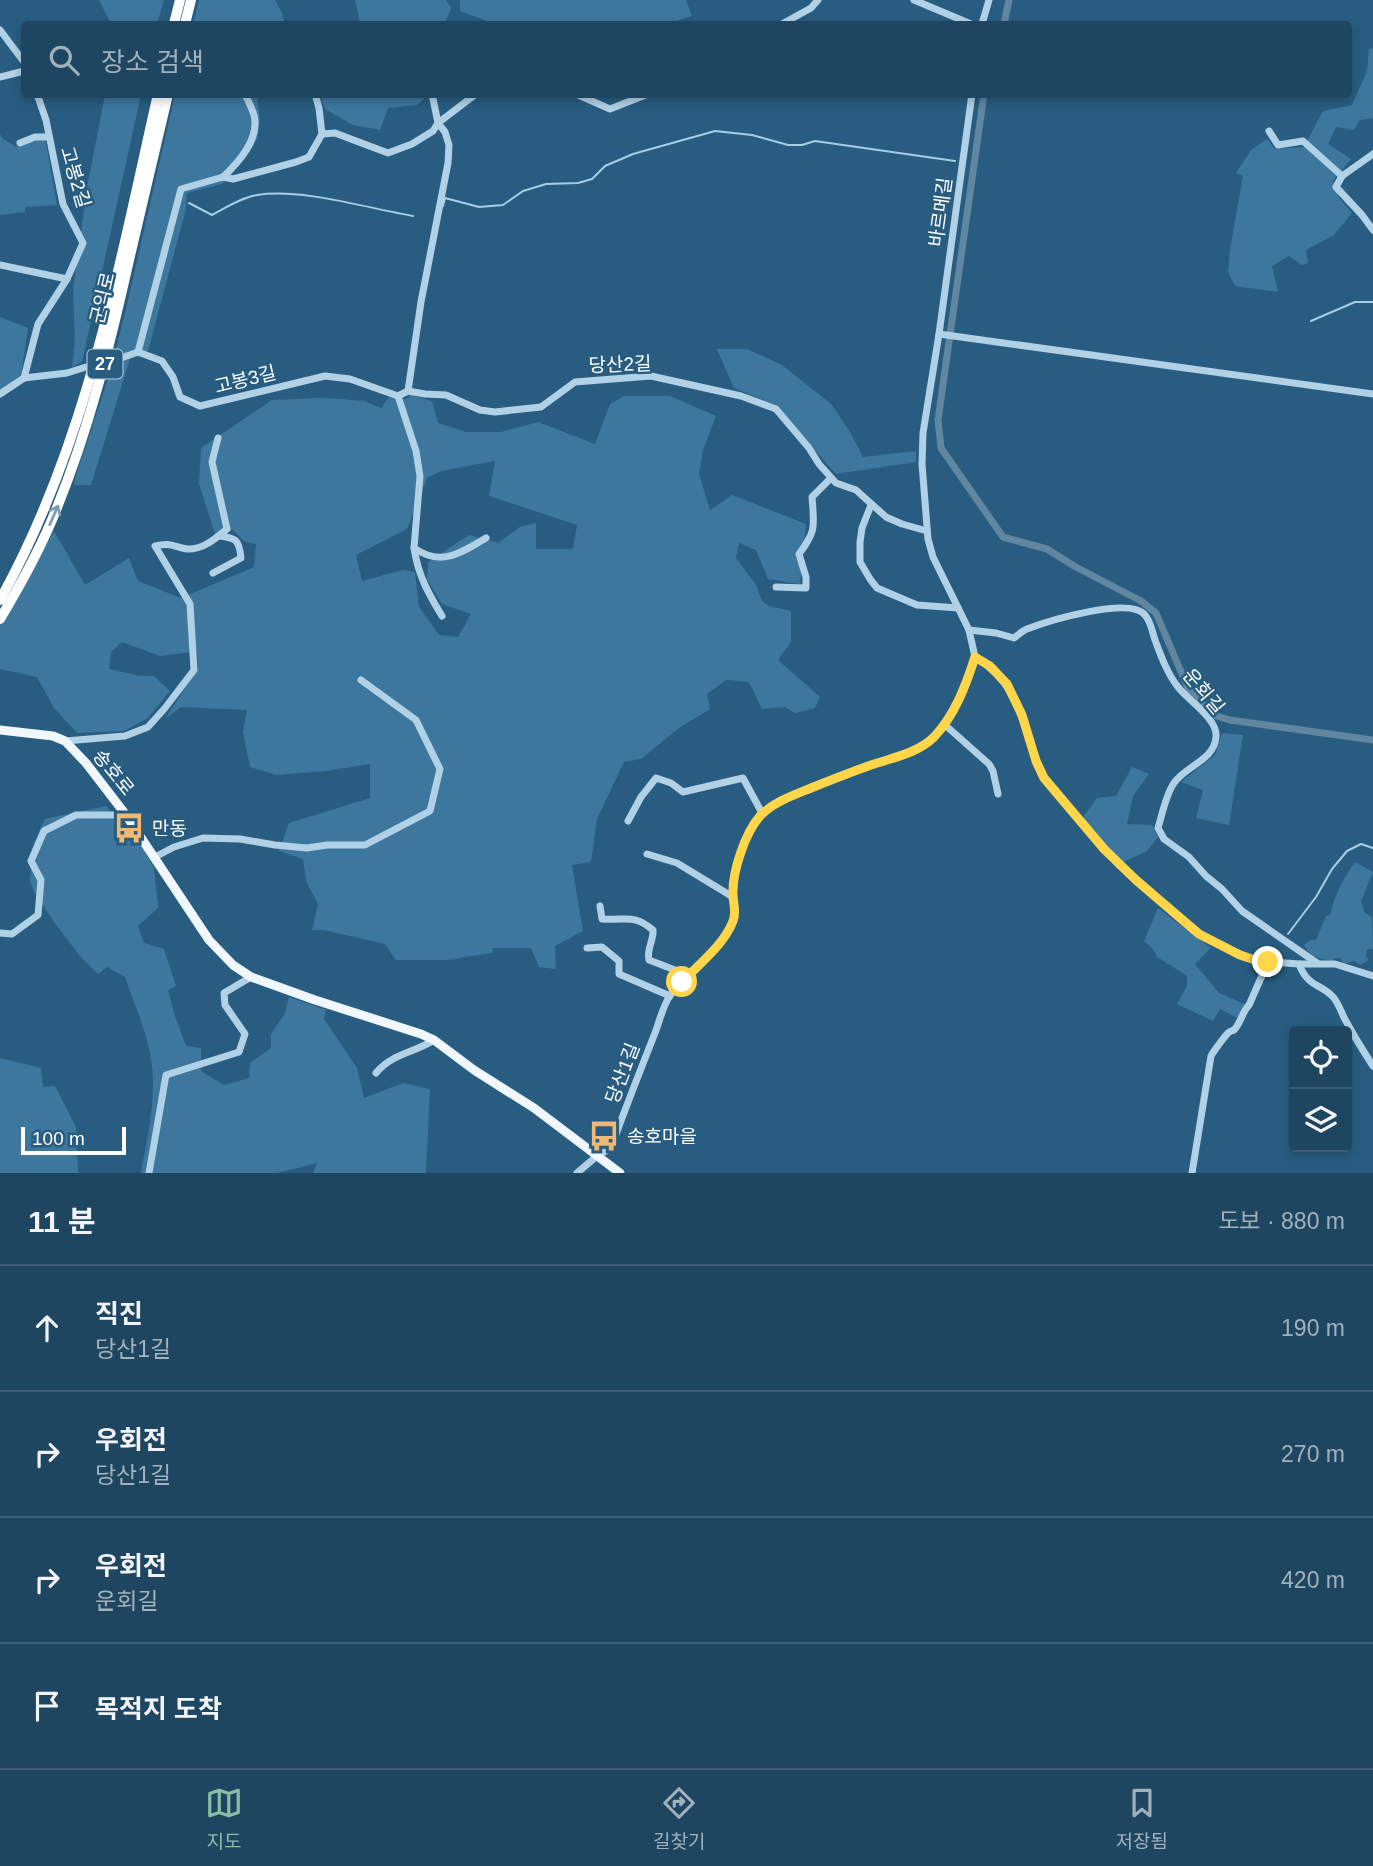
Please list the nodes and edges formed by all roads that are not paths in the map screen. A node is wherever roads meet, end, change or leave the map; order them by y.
1 (180, 0) edge
2 (191, 0) edge
3 (818, 0) edge
4 (914, 0) edge
5 (989, 0) edge
6 (175, 21) edge
7 (186, 21) edge
8 (787, 21) edge
9 (964, 21) edge
10 (983, 21) edge
11 (0, 30) edge
12 (21, 58) edge
13 (21, 72) edge
14 (0, 77) edge
15 (38, 98) edge
16 (157, 98) edge
17 (167, 98) edge
18 (247, 98) edge
19 (316, 98) edge
20 (433, 98) edge
21 (471, 98) edge
22 (585, 98) edge
23 (639, 98) edge
24 (971, 98) edge
25 (438, 123) junction
26 (1269, 131) dead end
27 (323, 134) junction
28 (49, 137) junction
29 (20, 143) dead end
30 (1373, 154) edge
31 (1342, 176) junction
32 (223, 177) junction
33 (1373, 230) edge
34 (0, 265) edge
35 (68, 279) junction
36 (941, 335) junction
37 (138, 352) junction
38 (121, 358) dead end
39 (86, 367) dead end
40 (24, 378) junction
41 (408, 391) junction
42 (0, 394) edge
43 (1373, 394) edge
44 (398, 397) junction
45 (218, 438) dead end
46 (831, 478) junction
47 (871, 505) junction
48 (927, 531) junction
49 (218, 536) junction
50 (486, 538) dead end
51 (414, 548) junction
52 (213, 573) dead end
53 (776, 587) dead end
54 (0, 600) edge
55 (958, 608) junction
56 (442, 616) dead end
57 (0, 619) edge
58 (969, 631) junction
59 (975, 657) junction
60 (361, 680) dead end
61 (944, 724) junction
62 (0, 730) edge
63 (65, 741) junction
64 (998, 794) dead end
65 (762, 813) junction
66 (126, 815) junction
67 (628, 821) dead end
68 (646, 854) dead end
69 (155, 857) junction
70 (733, 897) junction
71 (600, 906) dead end
72 (0, 933) edge
73 (587, 947) dead end
74 (1268, 962) junction
75 (1299, 964) junction
76 (1317, 964) junction
77 (688, 975) junction
78 (1373, 975) edge
79 (251, 976) junction
80 (670, 996) junction
81 (434, 1040) junction
82 (1373, 1066) edge
83 (376, 1073) dead end
84 (597, 1156) junction
85 (149, 1173) edge
86 (577, 1173) edge
87 (620, 1173) edge
88 (1192, 1173) edge

1 - 6 highway
2 - 7 highway
3 - 8 street
4 - 9 street
5 - 10 street
11 - 12 street
13 - 14 street
15 - 28 street, 고봉2길
16 - 54 highway, 군익로 / 27
57 -> 17 highway, 군익로 / 27
18 - 32 street
19 - 27 street
20 - 25 street
21 - 25 street
22 - 23 street
24 - 36 street, 바르메길
25 - 27 street
25 - 41 street
26 - 31 street
27 - 32 street
28 - 29 street
28 - 35 street, 고봉2길
30 - 31 street
31 - 33 street
32 - 37 street
34 - 35 street
35 - 40 street, 고봉2길
36 - 43 street
36 - 48 street
37 - 38 street
37 - 44 street, 고봉3길
39 - 40 street
40 - 42 street
41 - 44 street
41 - 46 street, 당산2길
44 - 51 street
45 - 49 street
46 - 47 street, 당산2길
46 - 53 street
47 - 48 street, 당산2길
47 - 55 street
48 - 55 street
49 - 52 street
49 - 63 street
50 - 51 street
51 - 56 street
55 - 58 street
58 - 59 street
58 - 76 street, 운회길
59 - 61 street, 당산1길
59 - 74 street, 운회길
60 - 69 street
61 - 64 street
61 - 65 street, 당산1길
62 - 63 main road
63 - 66 main road, 송호로
65 - 67 street
65 - 70 street, 당산1길
66 - 69 main road, 송호로
66 - 72 street
68 - 70 street
69 - 79 main road, 송호로
70 - 77 street, 당산1길
71 - 77 street
73 - 80 street
74 - 75 street, 운회길
74 - 88 street
75 - 76 street, 운회길
75 - 82 street
76 - 78 street, 운회길
77 - 80 street, 당산1길
79 - 81 main road, 송호로
79 - 85 street
80 - 84 street, 당산1길
81 - 83 street
81 - 84 main road, 송호로
84 - 86 street, 당산1길
84 - 87 main road, 송호로

